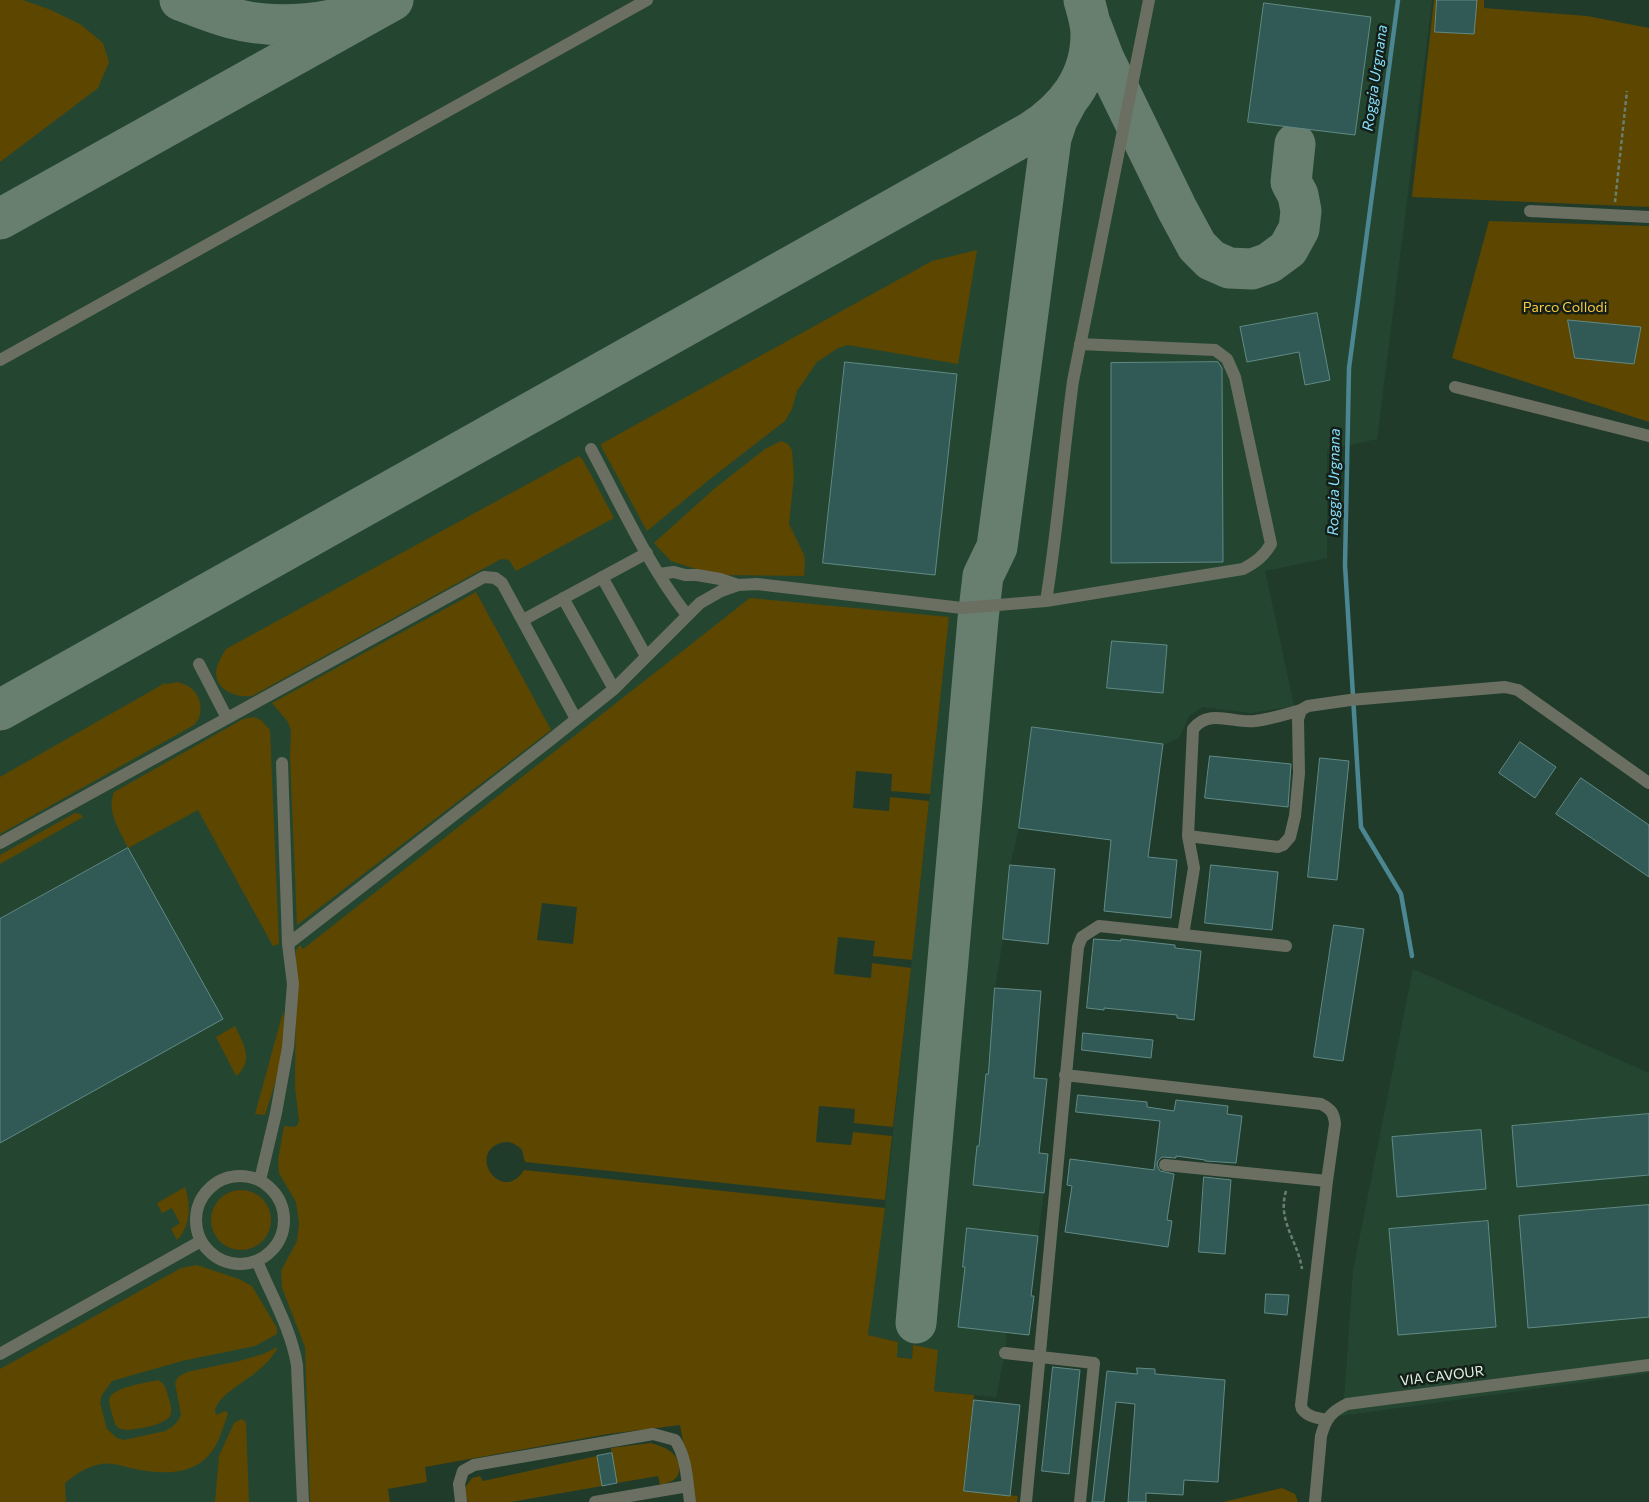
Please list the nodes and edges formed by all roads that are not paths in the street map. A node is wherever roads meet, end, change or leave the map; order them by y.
1 (646, 0) edge
2 (1149, 0) edge
3 (1530, 211) dead end
4 (1649, 218) edge
5 (1080, 344) junction
6 (0, 360) edge
7 (1455, 388) dead end
8 (1649, 436) edge
9 (592, 449) dead end
10 (647, 553) junction
11 (660, 574) junction
12 (602, 577) junction
13 (738, 585) junction
14 (563, 598) junction
15 (1046, 601) junction
16 (687, 615) junction
17 (523, 620) junction
18 (646, 656) junction
19 (199, 664) dead end
20 (614, 689) junction
21 (1301, 710) junction
22 (227, 718) junction
23 (576, 719) junction
24 (282, 763) dead end
25 (1649, 783) edge
26 (1188, 836) junction
27 (0, 843) edge
28 (1183, 935) junction
29 (288, 944) junction
30 (1286, 946) dead end
31 (1065, 1075) junction
32 (1165, 1165) dead end
33 (260, 1180) junction
34 (1327, 1181) junction
35 (201, 1241) junction
36 (257, 1261) junction
37 (1005, 1353) dead end
38 (0, 1354) edge
39 (1039, 1357) junction
40 (1649, 1365) edge
41 (1327, 1420) junction
42 (688, 1486) junction
43 (303, 1502) edge
44 (461, 1502) edge
45 (595, 1502) edge
46 (690, 1502) edge
47 (1026, 1502) edge
48 (1080, 1502) edge
49 (1315, 1502) edge

1 - 6 street
2 - 5 street
3 - 4 street
5 - 15 street
5 - 15 street
7 - 8 street
9 - 10 street
10 - 11 street
10 - 12 street
11 - 13 street
11 - 16 street
12 - 14 street
12 - 18 street
13 - 15 street
13 - 16 street
14 - 17 street
14 - 20 street
16 - 18 street
17 - 22 street
17 - 23 street
18 - 20 street
19 - 22 street
20 - 23 street
21 - 25 street
21 - 26 street
21 - 26 street
22 - 27 street
23 - 29 street
24 - 29 street
26 - 28 street
28 - 30 street
28 - 31 street
29 - 33 street
31 - 34 street
31 - 39 street
32 - 34 street
33 - 35 street
33 - 36 street
34 - 41 street
35 - 36 street
35 - 38 street
36 - 43 street
37 - 39 street
39 - 47 street
39 - 48 street
40 - 41 street, VIA CAVOUR
41 - 49 street
42 - 44 street
42 - 45 street
42 - 46 street

